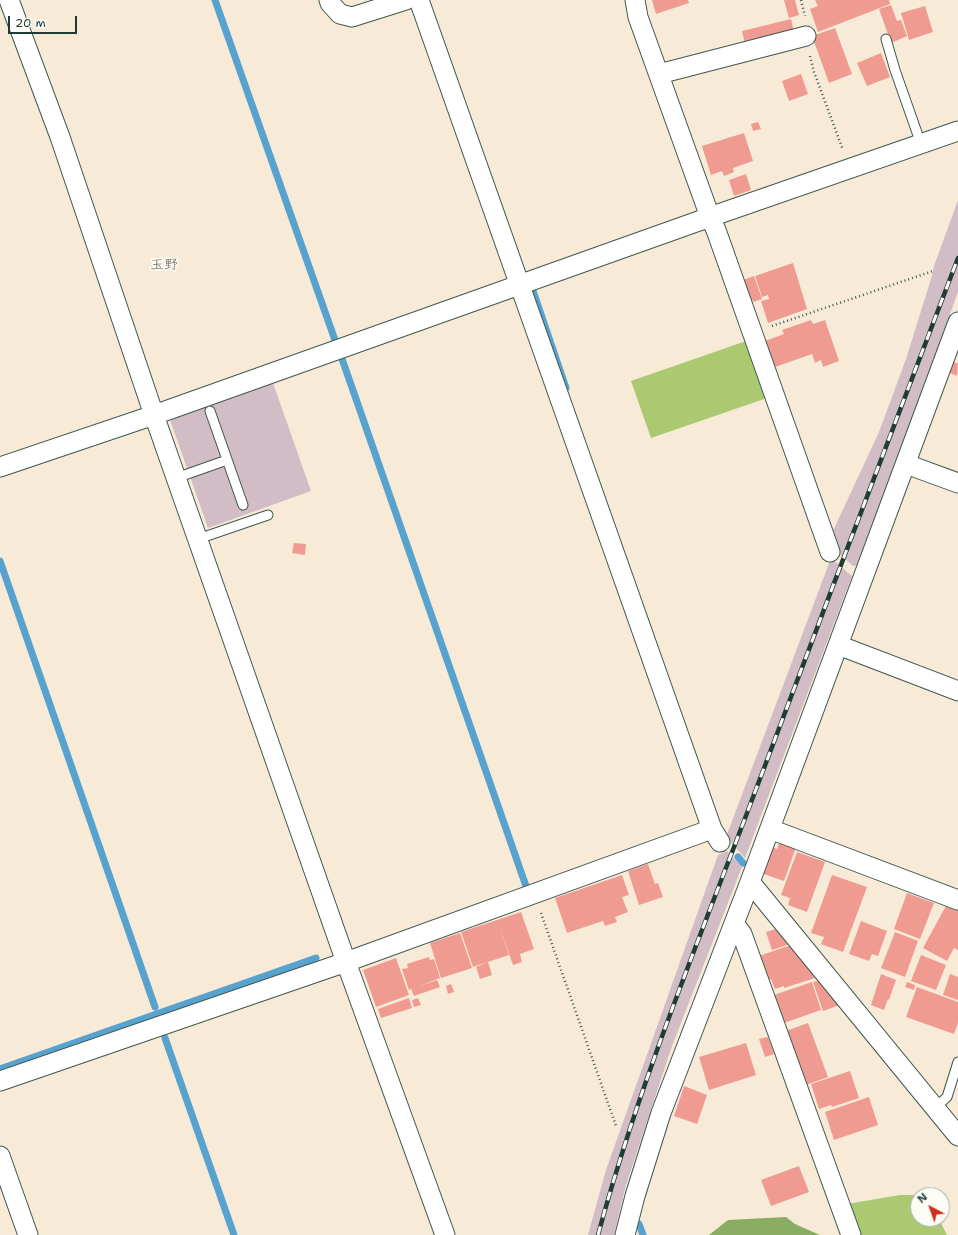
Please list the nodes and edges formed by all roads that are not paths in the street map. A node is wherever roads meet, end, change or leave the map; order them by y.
1 (9, 0) edge
2 (329, 0) edge
3 (406, 0) edge
4 (419, 0) edge
5 (635, 0) edge
6 (806, 36) road end
7 (886, 39) dead end
8 (659, 74) junction
9 (958, 131) edge
10 (921, 144) junction
11 (710, 217) junction
12 (520, 285) junction
13 (958, 322) edge
14 (210, 411) dead end
15 (154, 414) junction
16 (227, 460) junction
17 (906, 464) junction
18 (0, 467) edge
19 (176, 478) junction
20 (957, 479) edge
21 (243, 505) dead end
22 (268, 515) dead end
23 (198, 539) junction
24 (830, 552) dead end
25 (838, 645) junction
26 (958, 691) edge
27 (770, 829) junction
28 (750, 882) junction
29 (958, 900) edge
30 (734, 923) junction
31 (346, 962) junction
32 (958, 1062) edge
33 (0, 1081) edge
34 (935, 1108) junction
35 (958, 1136) edge
36 (0, 1156) edge
37 (28, 1235) edge
38 (445, 1235) edge
39 (625, 1235) edge
40 (851, 1235) edge

1 - 15 street
2 - 3 street
4 - 12 street
5 - 8 street
6 - 8 street
7 - 10 lane
8 - 11 street
9 - 10 street
10 - 11 street
11 - 12 street
11 - 24 street
12 - 15 street
12 - 31 street
13 - 17 street
14 - 16 lane
15 - 18 street
15 - 19 street
16 - 19 lane
16 - 21 lane
17 - 20 street
17 - 25 street
19 - 23 street
22 - 23 lane
23 - 31 street
25 - 26 street
25 - 27 street
27 - 28 street
27 - 29 street
28 - 30 street
28 - 34 street
30 - 39 street
30 - 40 street
31 - 33 street
31 - 38 street
32 - 34 lane
34 - 35 street
36 - 37 street

